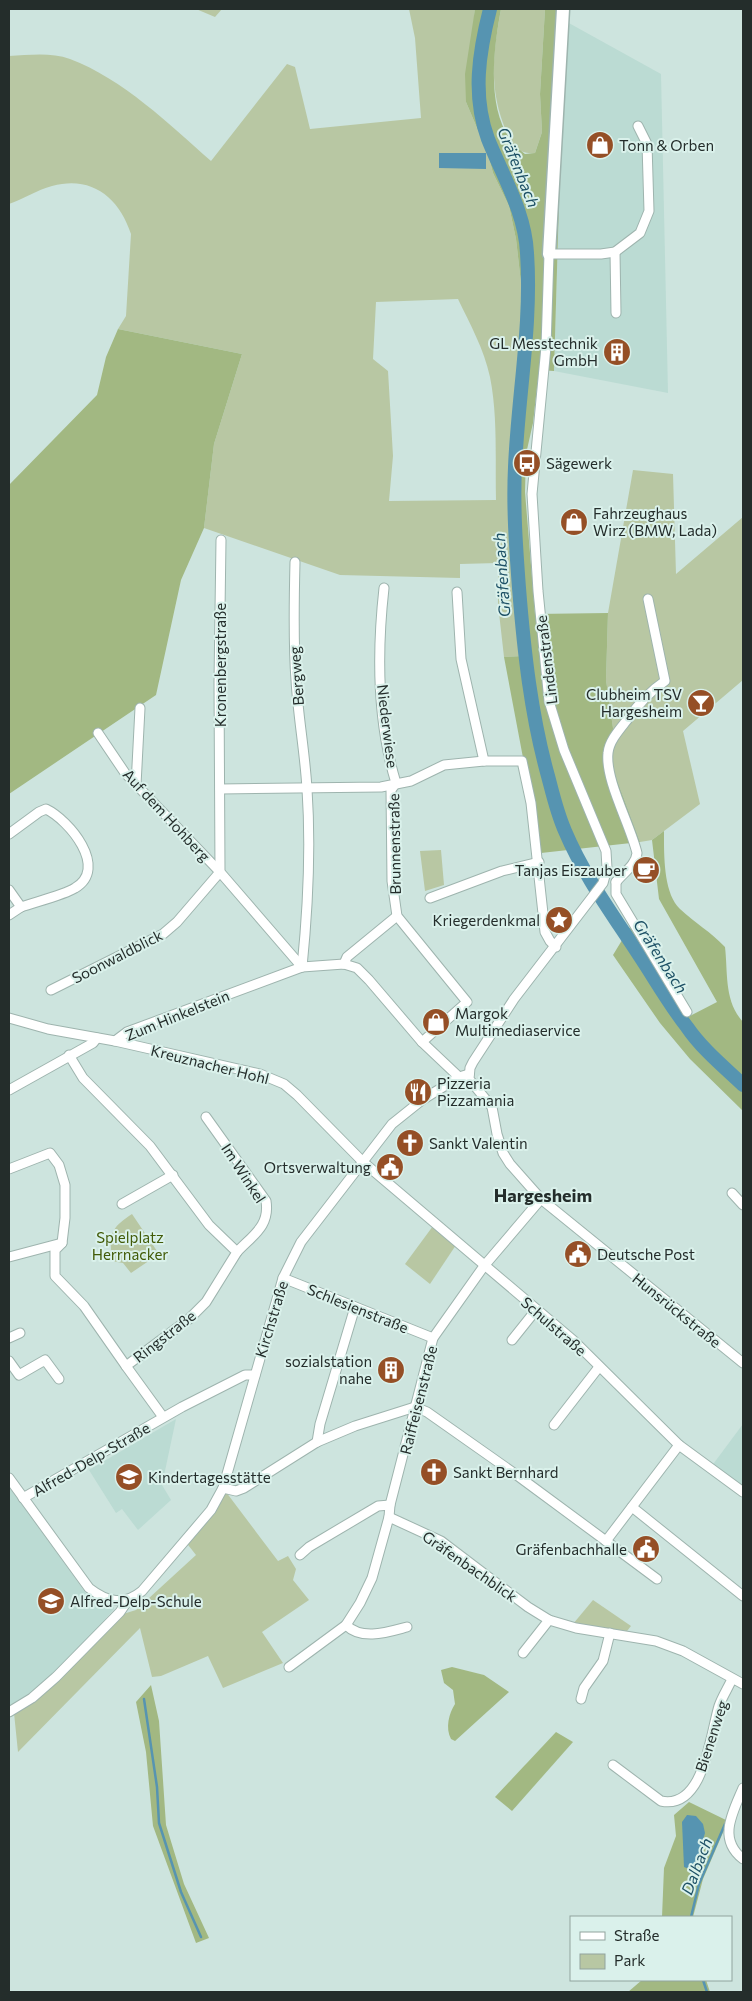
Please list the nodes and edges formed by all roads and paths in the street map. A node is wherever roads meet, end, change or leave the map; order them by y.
1 (563, 9) edge
2 (638, 126) dead end
3 (615, 252) junction
4 (549, 254) junction
5 (616, 313) dead end
6 (221, 540) dead end
7 (295, 562) dead end
8 (384, 588) dead end
9 (457, 592) dead end
10 (648, 599) dead end
11 (140, 708) dead end
12 (98, 732) dead end
13 (484, 761) junction
14 (396, 783) junction
15 (136, 785) junction
16 (307, 788) junction
17 (220, 789) junction
18 (9, 834) edge
19 (539, 862) junction
20 (220, 872) junction
21 (604, 880) junction
22 (616, 882) junction
23 (9, 890) edge
24 (430, 898) dead end
25 (21, 907) junction
26 (9, 915) edge
27 (397, 916) junction
28 (556, 947) junction
29 (344, 964) junction
30 (302, 967) junction
31 (51, 990) dead end
32 (687, 1012) dead end
33 (9, 1018) edge
34 (97, 1038) junction
35 (116, 1041) junction
36 (422, 1042) junction
37 (69, 1055) junction
38 (469, 1074) junction
39 (459, 1077) junction
40 (9, 1090) edge
41 (206, 1117) dead end
42 (363, 1162) junction
43 (9, 1169) edge
44 (173, 1175) junction
45 (732, 1193) dead end
46 (541, 1199) junction
47 (122, 1204) dead end
48 (743, 1205) edge
49 (62, 1243) junction
50 (237, 1252) junction
51 (9, 1256) edge
52 (484, 1266) junction
53 (283, 1278) junction
54 (355, 1307) junction
55 (536, 1310) junction
56 (20, 1333) dead end
57 (9, 1338) edge
58 (433, 1338) junction
59 (512, 1340) dead end
60 (9, 1361) edge
61 (743, 1364) edge
62 (126, 1366) junction
63 (599, 1367) junction
64 (255, 1375) junction
65 (59, 1379) dead end
66 (415, 1407) junction
67 (163, 1417) junction
68 (554, 1425) dead end
69 (317, 1442) junction
70 (679, 1445) junction
71 (10, 1484) edge
72 (223, 1488) junction
73 (743, 1492) edge
74 (23, 1498) junction
75 (390, 1505) junction
76 (632, 1506) junction
77 (389, 1517) junction
78 (606, 1542) junction
79 (300, 1555) dead end
80 (656, 1579) dead end
81 (743, 1596) edge
82 (128, 1600) junction
83 (549, 1620) junction
84 (346, 1625) junction
85 (408, 1627) dead end
86 (610, 1633) junction
87 (523, 1653) dead end
88 (289, 1667) dead end
89 (732, 1678) junction
90 (743, 1684) edge
91 (581, 1698) dead end
92 (9, 1712) edge
93 (613, 1765) dead end
94 (743, 1788) edge
95 (743, 1860) edge

1 - 4 street
2 - 3 street
3 - 4 street
3 - 5 street
4 - 21 street, Lindenstraße
6 - 17 street, Kronenbergstraße
7 - 16 street, Bergweg
8 - 14 street, Niederwiese
9 - 13 street
10 - 22 street
11 - 15 street
12 - 15 street, Auf dem Hohberg
13 - 14 street, Niederwiese
13 - 19 street, Niederwiese
14 - 16 street
14 - 27 street, Brunnenstraße
15 - 20 street, Auf dem Hohberg
16 - 17 street
16 - 30 street, Bergweg
17 - 20 street, Kronenbergstraße
18 - 25 street
19 - 24 street
19 - 28 street, Niederwiese
20 - 30 street
20 - 31 street, Soonwaldblick
21 - 22 street
21 - 28 street
22 - 32 street
23 - 25 street
25 - 26 street
27 - 29 street
27 - 36 street, Brunnenstraße
28 - 38 street
29 - 30 street, Zum Hinkelstein
29 - 36 street
30 - 35 street, Zum Hinkelstein
33 - 34 street, Zum Hinkelstein
34 - 35 street, Zum Hinkelstein
34 - 37 street
35 - 42 street, Kreuznacher Hohl
36 - 39 street
37 - 40 street
37 - 44 street
38 - 39 street, Kirchstraße
38 - 46 street, Hunsrückstraße
39 - 42 street, Kirchstraße
41 - 50 street, Im Winkel
42 - 52 street, Schulstraße
42 - 53 street, Kirchstraße
43 - 49 street
44 - 47 street
44 - 50 street
45 - 48 street
46 - 52 street, Raiffeisenstraße
46 - 61 street, Hunsrückstraße
49 - 51 street
49 - 62 street
50 - 62 street, Ringstraße
52 - 55 street, Schulstraße
52 - 58 street, Raiffeisenstraße
53 - 54 street, Schlesienstraße
53 - 64 street, Kirchstraße
54 - 58 street, Schlesienstraße
54 - 69 street
55 - 59 street
55 - 63 street, Schulstraße
56 - 57 street
58 - 66 street, Raiffeisenstraße
60 - 65 street
62 - 67 street, Ringstraße
63 - 68 street
63 - 70 street, Schulstraße
64 - 67 street
64 - 72 street, Kirchstraße
66 - 69 street
66 - 75 street, Raiffeisenstraße
66 - 78 street
67 - 74 street, Alfred-Delp-Straße
69 - 72 street
70 - 73 street, Schulstraße
70 - 76 street
71 - 74 street
72 - 82 street, Kirchstraße
74 - 82 street, Alfred-Delp-Straße
75 - 77 street, Raiffeisenstraße
75 - 79 street
76 - 78 street
76 - 81 street
77 - 83 street, Gräfenbachblick
77 - 84 street, Raiffeisenstraße
78 - 80 street
82 - 92 street, Kirchstraße
83 - 86 street, Gräfenbachblick
83 - 87 street
84 - 85 street
84 - 88 street
86 - 89 street, Gräfenbachblick
86 - 91 street
89 - 90 street, Gräfenbachblick
89 - 93 street, Bienenweg
94 - 95 street

